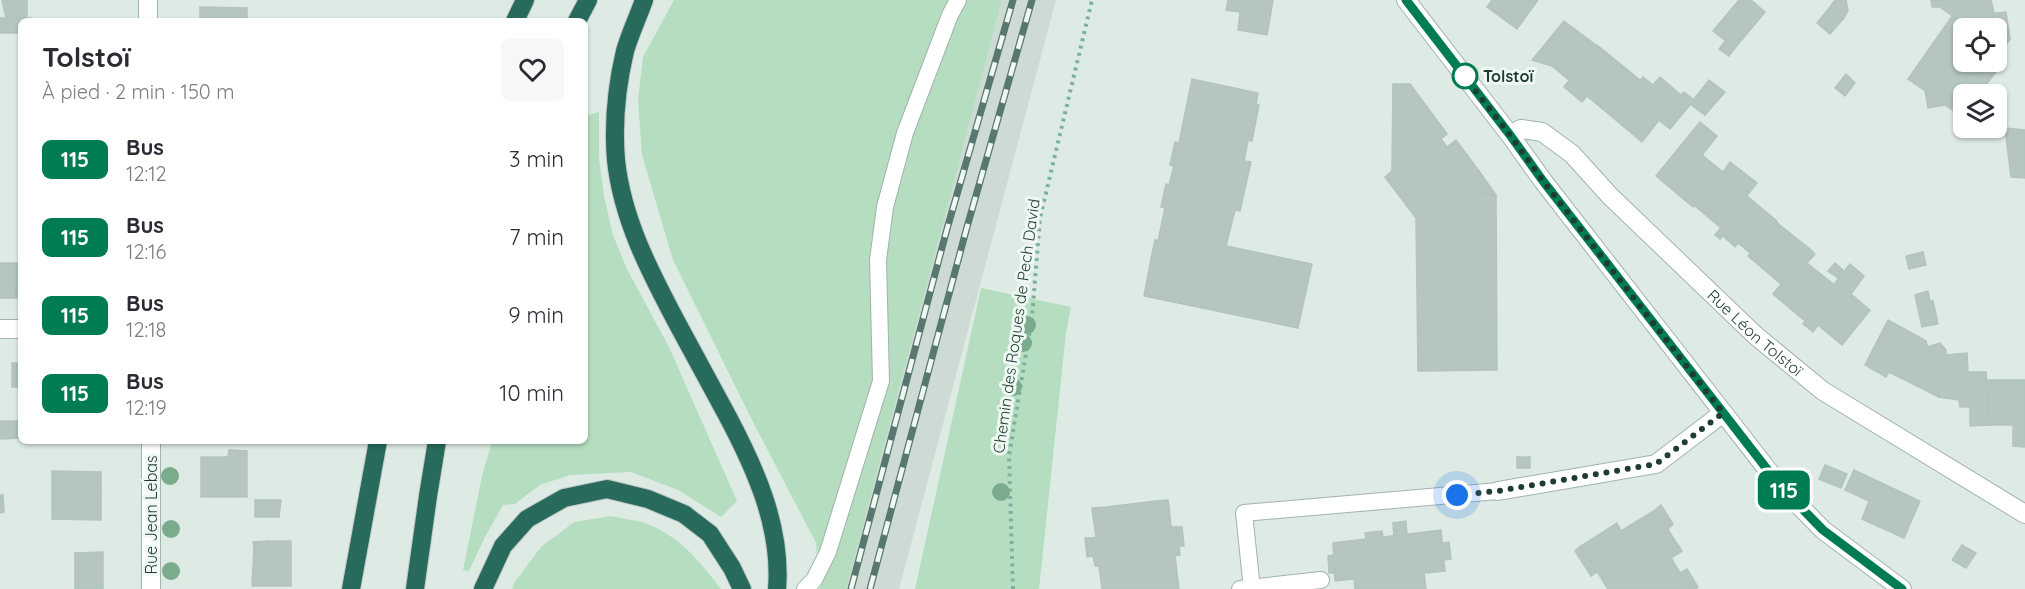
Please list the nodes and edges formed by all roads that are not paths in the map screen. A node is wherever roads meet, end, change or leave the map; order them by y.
1 (147, 0) edge
2 (525, 0) edge
3 (588, 0) edge
4 (644, 0) edge
5 (958, 0) edge
6 (1406, 0) edge
7 (148, 18) edge
8 (516, 18) edge
9 (579, 18) edge
10 (1510, 135) junction
11 (0, 328) edge
12 (18, 329) edge
13 (1723, 413) junction
14 (151, 444) edge
15 (377, 444) edge
16 (437, 444) edge
17 (1498, 491) joint
18 (2025, 514) edge
19 (1321, 580) dead end
20 (151, 589) edge
21 (351, 589) edge
22 (415, 589) edge
23 (483, 589) edge
24 (742, 589) edge
25 (777, 589) edge
26 (805, 589) edge
27 (1248, 589) edge
28 (1902, 589) edge

1 - 7 street
2 - 8 highway
3 - 9 highway
4 - 25 highway
5 - 26 lane
6 - 10 street
10 - 13 street
10 - 18 street, Rue Léon Tolstoï
11 - 12 street
13 - 17 street
13 - 28 street
14 - 20 street, Rue Jean Lebas
15 - 21 highway
16 - 22 highway
17 - 27 lane
19 - 27 lane
23 - 24 highway

